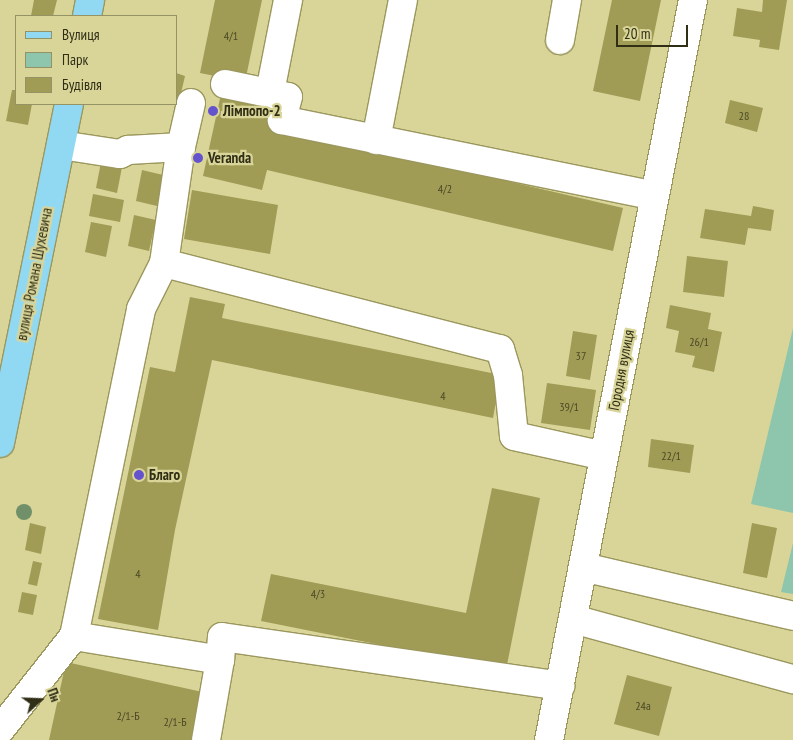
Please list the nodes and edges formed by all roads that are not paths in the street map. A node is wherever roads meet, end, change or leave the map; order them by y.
1 (90, 0) edge
2 (288, 0) edge
3 (403, 0) edge
4 (567, 0) edge
5 (693, 0) edge
6 (87, 15) edge
7 (560, 40) dead end
8 (225, 84) dead end
9 (270, 92) junction
10 (191, 103) dead end
11 (69, 105) edge
12 (376, 140) junction
13 (61, 145) junction
14 (181, 147) junction
15 (654, 196) junction
16 (164, 263) junction
17 (0, 443) edge
18 (604, 456) junction
19 (583, 567) junction
20 (793, 616) edge
21 (573, 619) junction
22 (74, 636) junction
23 (220, 660) junction
24 (793, 679) edge
25 (560, 686) junction
26 (0, 730) edge
27 (206, 740) edge
28 (549, 740) edge

1 - 6 main road
2 - 9 street
3 - 12 street
4 - 7 street
5 - 15 street, Городня вулиця
8 - 9 street
9 - 12 street
10 - 14 street
11 - 13 main road, вулиця Романа Шухевича
12 - 15 street
13 - 14 street
13 - 17 main road, вулиця Романа Шухевича
14 - 16 street
15 - 18 street, Городня вулиця
16 - 18 street
16 - 22 street
18 - 19 street, Городня вулиця
19 - 20 street
19 - 21 street, Городня вулиця
21 - 24 street
21 - 25 street, Городня вулиця
22 - 23 street
22 - 26 street
23 - 25 street
23 - 27 street
25 - 28 street, Городня вулиця

